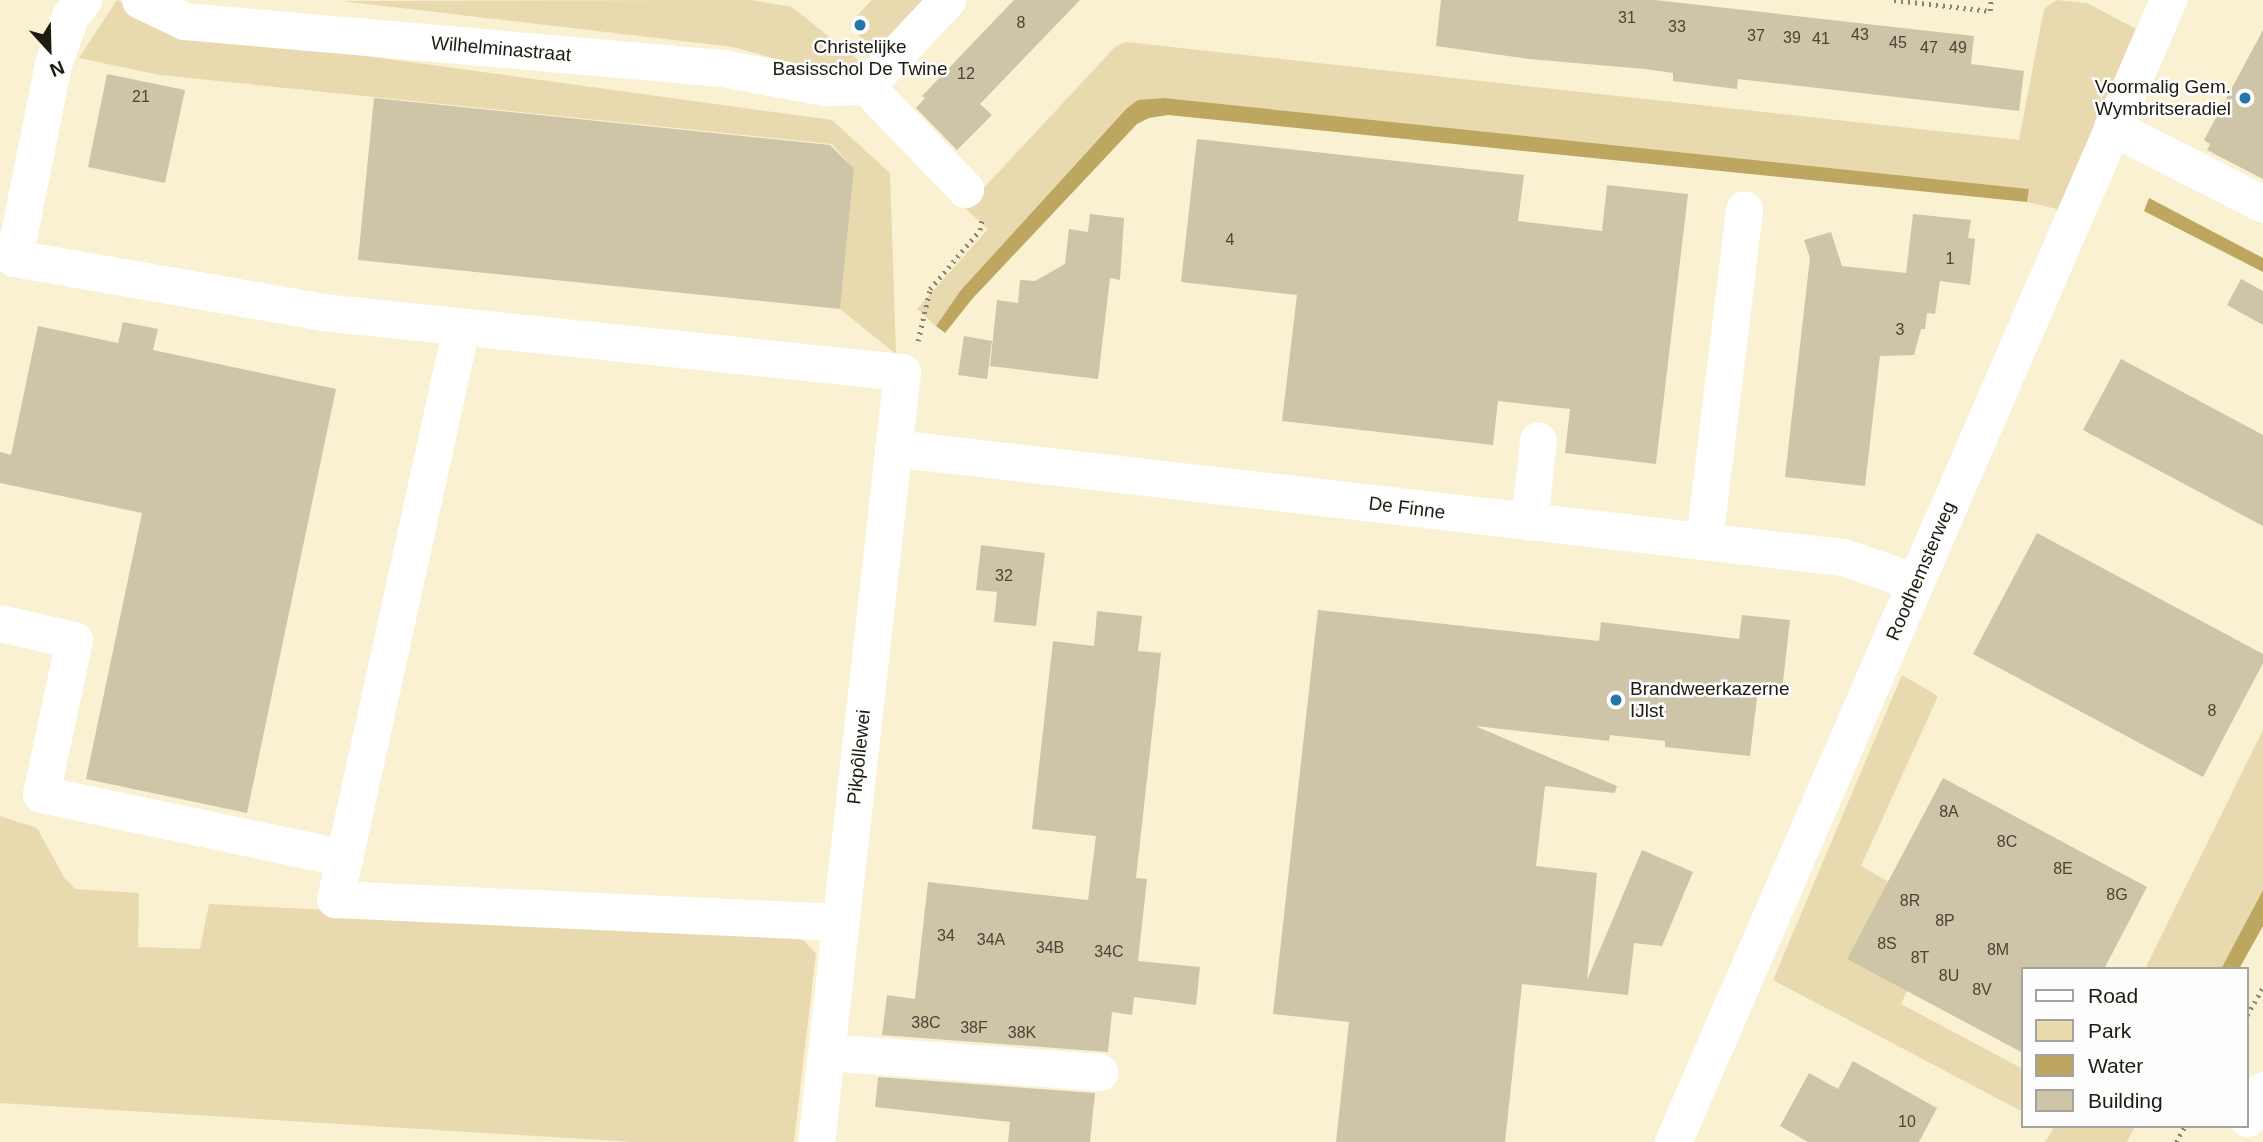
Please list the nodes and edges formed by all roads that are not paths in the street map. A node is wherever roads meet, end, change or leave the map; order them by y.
1 (83, 0) edge
2 (140, 0) edge
3 (947, 0) edge
4 (2159, 3) edge
5 (866, 86) junction
6 (2112, 127) junction
7 (965, 189) road end
8 (2263, 204) edge
9 (1744, 209) dead end
10 (461, 327) junction
11 (1538, 440) dead end
12 (893, 448) junction
13 (1529, 522) junction
14 (1704, 541) junction
15 (1916, 582) junction
16 (0, 623) edge
17 (344, 858) junction
18 (840, 922) junction
19 (826, 1052) junction
20 (1099, 1072) dead end
21 (2263, 1090) edge
22 (2249, 1114) edge
23 (816, 1142) edge
24 (1673, 1142) edge

1 - 10 street
2 - 5 street, Wilhelminastraat
3 - 5 street
4 - 6 street, Roodhemsterweg
5 - 7 street
6 - 8 street
6 - 15 street, Roodhemsterweg
9 - 14 street
10 - 12 street, Pikpôllewei
10 - 17 street
11 - 13 street
12 - 13 street, De Finne
12 - 18 street, Pikpôllewei
13 - 14 street, De Finne
14 - 15 street, De Finne
15 - 24 street, Roodhemsterweg
16 - 17 street
17 - 18 street
18 - 19 street, Pikpôllewei
19 - 20 street
19 - 23 street, Pikpôllewei
21 - 22 street

